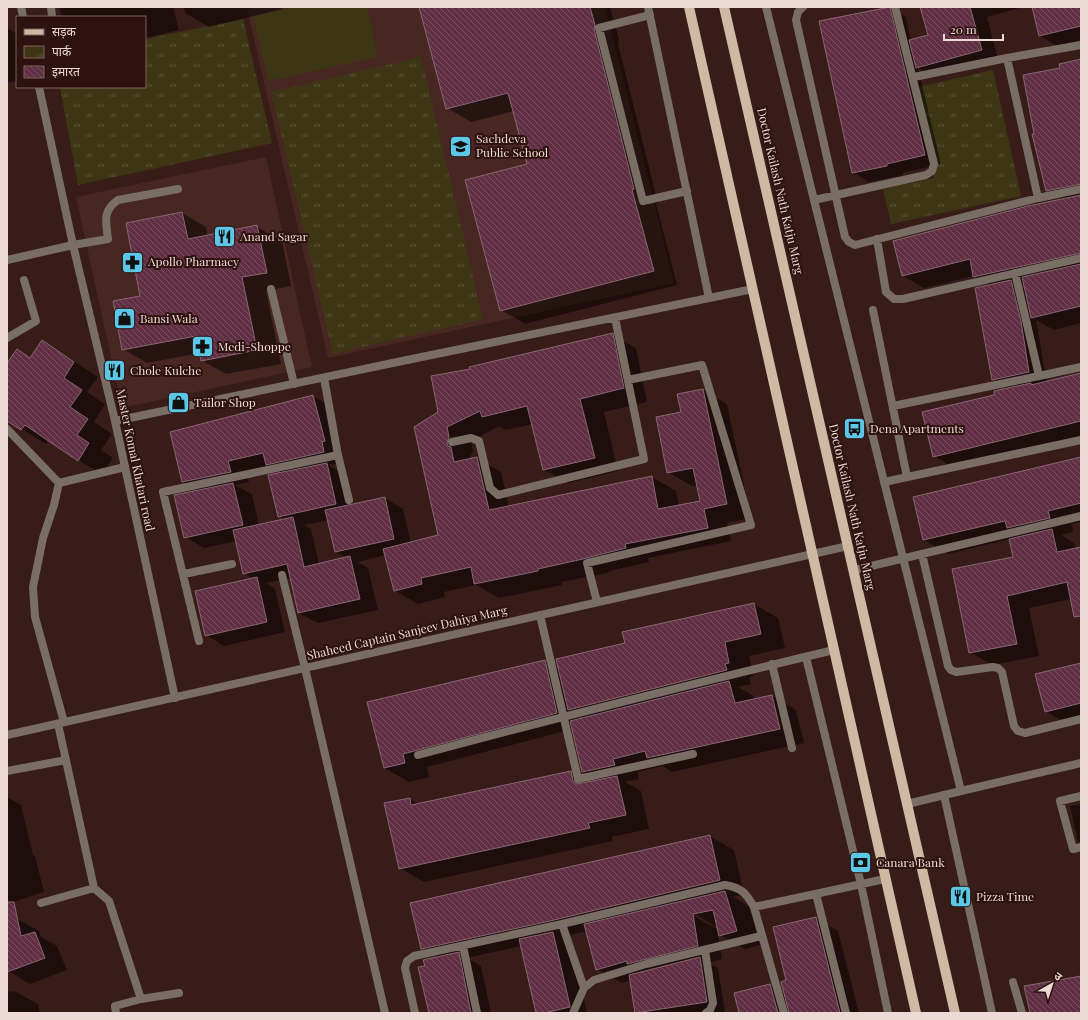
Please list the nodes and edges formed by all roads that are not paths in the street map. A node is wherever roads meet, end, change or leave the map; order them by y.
1 (689, 7) edge
2 (724, 7) edge
3 (766, 7) edge
4 (803, 7) edge
5 (895, 7) edge
6 (649, 11) edge
7 (1081, 45) edge
8 (1007, 58) junction
9 (914, 77) junction
10 (39, 88) edge
11 (178, 189) dead end
12 (1081, 189) edge
13 (687, 191) junction
14 (836, 196) junction
15 (1038, 198) junction
16 (814, 200) junction
17 (877, 239) junction
18 (73, 245) junction
19 (1081, 258) edge
20 (7, 260) edge
21 (1015, 272) junction
22 (24, 280) dead end
23 (271, 289) dead end
24 (753, 289) junction
25 (709, 298) junction
26 (873, 310) dead end
27 (614, 318) junction
28 (7, 338) edge
29 (1081, 367) edge
30 (1040, 376) junction
31 (324, 378) junction
32 (628, 380) junction
33 (294, 384) junction
34 (893, 406) junction
35 (115, 421) junction
36 (7, 429) edge
37 (1081, 440) edge
38 (452, 442) dead end
39 (338, 455) junction
40 (125, 467) junction
41 (907, 477) junction
42 (884, 482) junction
43 (59, 483) junction
44 (349, 500) dead end
45 (1081, 516) edge
46 (848, 546) junction
47 (812, 554) junction
48 (922, 554) junction
49 (903, 557) junction
50 (232, 564) dead end
51 (854, 570) junction
52 (184, 574) junction
53 (282, 575) dead end
54 (597, 602) junction
55 (540, 615) junction
56 (199, 641) dead end
57 (834, 650) junction
58 (806, 657) junction
59 (772, 664) junction
60 (305, 668) junction
61 (175, 698) junction
62 (564, 716) junction
63 (1081, 719) edge
64 (61, 723) junction
65 (7, 735) edge
66 (792, 748) dead end
67 (693, 754) dead end
68 (418, 755) dead end
69 (66, 760) junction
70 (1081, 763) edge
71 (7, 771) edge
72 (961, 791) junction
73 (944, 795) junction
74 (1081, 796) edge
75 (906, 804) junction
76 (1081, 847) edge
77 (886, 879) junction
78 (861, 884) junction
79 (94, 888) junction
80 (816, 894) junction
81 (41, 903) dead end
82 (754, 907) junction
83 (562, 924) junction
84 (761, 936) junction
85 (463, 946) junction
86 (705, 950) junction
87 (1013, 982) dead end
88 (584, 988) junction
89 (180, 993) dead end
90 (141, 999) junction
91 (116, 1013) edge
92 (385, 1013) edge
93 (415, 1013) edge
94 (477, 1013) edge
95 (573, 1013) edge
96 (706, 1013) edge
97 (784, 1013) edge
98 (846, 1013) edge
99 (888, 1013) edge
100 (916, 1013) edge
101 (955, 1013) edge
102 (992, 1013) edge
103 (1022, 1013) edge

1 - 24 main road
2 - 46 main road, Doctor Kailash Nath Katju Marg
3 - 16 street
4 - 14 street
5 - 9 street
6 - 13 street
6 - 13 street
7 - 8 street
8 - 9 street
8 - 15 street
9 - 14 street
10 - 18 street, Master Komal Khatari road
11 - 18 street
12 - 15 street
13 - 25 street
14 - 16 street
14 - 17 street
15 - 17 street
16 - 42 street
17 - 21 street
18 - 20 street
18 - 35 street, Master Komal Khatari road
19 - 21 street
21 - 30 street
22 - 28 street
23 - 33 street
24 - 25 street
24 - 47 main road
25 - 27 street
26 - 34 street
27 - 31 street
27 - 32 street
29 - 30 street
30 - 34 street
31 - 33 street
31 - 39 street
32 - 38 street
32 - 54 street
33 - 35 street
34 - 41 street
35 - 40 street, Master Komal Khatari road
36 - 43 street
37 - 41 street
39 - 44 street
39 - 52 street
40 - 43 street
40 - 61 street, Master Komal Khatari road
41 - 42 street
42 - 49 street
43 - 64 street
45 - 48 street
46 - 47 street, Shaheed Captain Sanjeev Dahiya Marg
46 - 51 main road, Doctor Kailash Nath Katju Marg
47 - 54 street, Shaheed Captain Sanjeev Dahiya Marg
47 - 57 main road
48 - 49 street
48 - 63 street
49 - 51 street
49 - 72 street
50 - 52 street
51 - 75 main road, Doctor Kailash Nath Katju Marg
52 - 56 street
53 - 60 street
54 - 55 street, Shaheed Captain Sanjeev Dahiya Marg
55 - 60 street, Shaheed Captain Sanjeev Dahiya Marg
55 - 62 street
57 - 58 street
57 - 77 main road
58 - 59 street
58 - 78 street
59 - 62 street
59 - 66 street
60 - 61 street, Shaheed Captain Sanjeev Dahiya Marg
60 - 92 street
61 - 64 street, Shaheed Captain Sanjeev Dahiya Marg
62 - 67 street
62 - 68 street
64 - 65 street, Shaheed Captain Sanjeev Dahiya Marg
64 - 69 street
69 - 71 street
69 - 79 street
70 - 72 street
72 - 73 street
73 - 75 street
73 - 102 street
74 - 76 street
75 - 101 main road, Doctor Kailash Nath Katju Marg
77 - 78 street
77 - 100 main road
78 - 80 street
78 - 99 street
79 - 81 street
79 - 90 street
80 - 82 street
80 - 98 street
82 - 83 street
82 - 84 street
83 - 85 street
83 - 88 street
84 - 86 street
84 - 97 street
85 - 93 street
85 - 94 street
86 - 88 street
86 - 96 street
87 - 103 street
88 - 95 street
89 - 90 street
90 - 91 street

